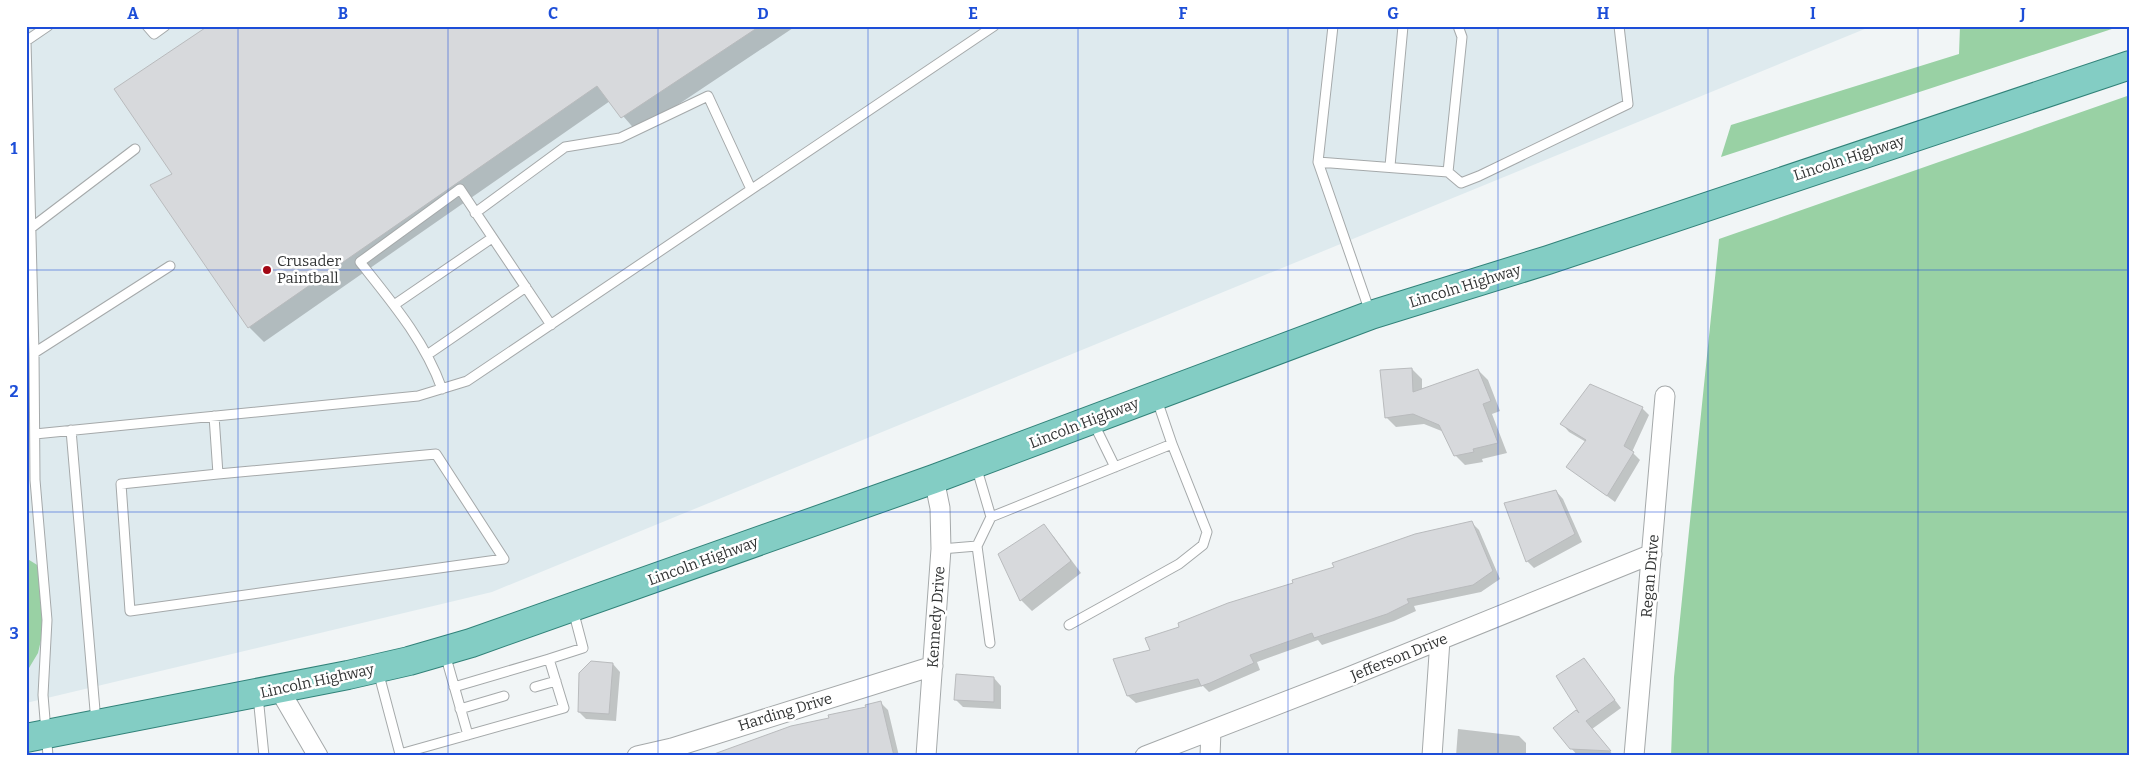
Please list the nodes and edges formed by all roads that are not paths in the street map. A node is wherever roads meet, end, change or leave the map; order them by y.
1 (48, 26) edge
2 (147, 26) edge
3 (165, 26) edge
4 (994, 26) edge
5 (1333, 26) edge
6 (1403, 26) edge
7 (1458, 26) edge
8 (1619, 26) edge
9 (26, 40) edge
10 (2130, 65) edge
11 (27, 95) edge
12 (135, 149) dead end
13 (1318, 162) junction
14 (1390, 166) junction
15 (1448, 172) junction
16 (751, 189) junction
17 (475, 212) junction
18 (30, 228) junction
19 (492, 238) junction
20 (170, 266) dead end
21 (29, 281) edge
22 (526, 287) junction
23 (394, 305) junction
24 (1371, 315) junction
25 (551, 325) junction
26 (34, 353) junction
27 (427, 355) junction
28 (442, 389) junction
29 (1156, 396) junction
30 (1665, 396) dead end
31 (214, 416) junction
32 (1091, 420) junction
33 (71, 430) junction
34 (35, 434) junction
35 (1172, 444) junction
36 (975, 463) junction
37 (1115, 467) junction
38 (218, 474) junction
39 (934, 478) junction
40 (991, 517) junction
41 (977, 546) junction
42 (941, 549) junction
43 (1652, 554) junction
44 (572, 607) junction
45 (1069, 625) dead end
46 (1440, 640) junction
47 (990, 643) dead end
48 (444, 650) junction
49 (550, 659) junction
50 (933, 666) junction
51 (377, 668) junction
52 (556, 681) junction
53 (454, 687) junction
54 (535, 687) dead end
55 (268, 691) junction
56 (504, 696) dead end
57 (460, 709) junction
58 (96, 725) junction
59 (1211, 731) junction
60 (468, 736) junction
61 (40, 743) edge
62 (264, 756) edge
63 (318, 756) edge
64 (636, 756) edge
65 (926, 756) edge
66 (1145, 756) edge
67 (1210, 756) edge
68 (1432, 756) edge
69 (1634, 756) edge

1 - 9 lane
2 - 3 lane
4 - 16 lane
5 - 13 lane
6 - 14 lane
7 - 15 lane
8 - 15 lane
9 - 11 lane
10 - 24 main road, Lincoln Highway
11 - 18 lane
12 - 18 lane
13 - 14 lane
13 - 24 lane
14 - 15 lane
16 - 17 lane
16 - 25 lane
17 - 19 lane
17 - 23 lane
18 - 21 lane
19 - 22 lane
19 - 23 lane
20 - 26 lane
21 - 26 lane
22 - 25 lane
22 - 27 lane
23 - 27 lane
24 - 29 main road, Lincoln Highway
25 - 28 lane
26 - 34 lane
27 - 28 lane
28 - 31 lane
29 - 32 main road, Lincoln Highway
29 - 35 lane
30 - 43 street, Regan Drive
31 - 33 lane
31 - 38 lane
32 - 36 main road, Lincoln Highway
32 - 37 lane
33 - 34 lane
33 - 58 lane
34 - 61 lane
35 - 37 lane
35 - 45 lane
36 - 39 main road, Lincoln Highway
36 - 40 lane
37 - 40 lane
38 - 38 lane
39 - 42 street, Kennedy Drive
39 - 44 main road, Lincoln Highway
40 - 41 lane
41 - 42 lane
41 - 47 lane
42 - 50 street, Kennedy Drive
43 - 46 street, Jefferson Drive
43 - 69 street, Regan Drive
44 - 48 main road, Lincoln Highway
44 - 49 lane
46 - 59 street, Jefferson Drive
46 - 68 street
48 - 51 main road, Lincoln Highway
48 - 53 lane
49 - 52 lane
49 - 53 lane
50 - 64 street, Harding Drive
50 - 65 street, Kennedy Drive
51 - 55 main road, Lincoln Highway
51 - 60 lane
52 - 54 lane
52 - 60 lane
53 - 57 lane
55 - 58 main road, Lincoln Highway
55 - 62 lane
55 - 63 street
56 - 57 lane
57 - 60 lane
58 - 61 main road, Lincoln Highway
59 - 66 street, Jefferson Drive
59 - 67 street

